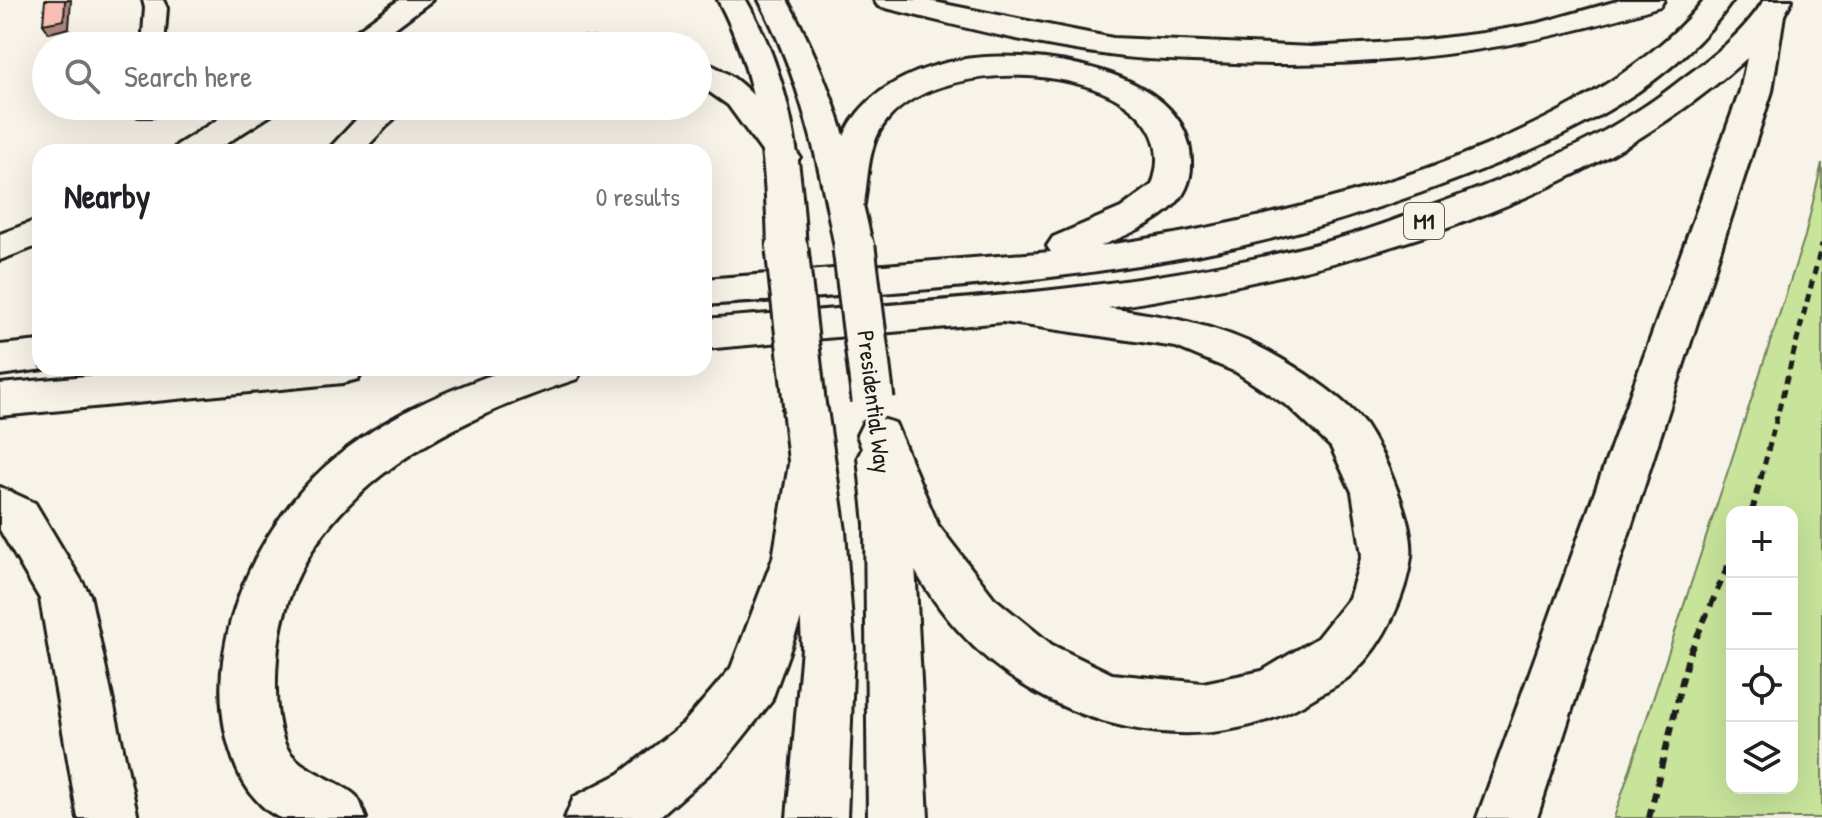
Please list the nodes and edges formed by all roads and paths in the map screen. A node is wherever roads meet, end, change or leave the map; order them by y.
1 (153, 0) edge
2 (418, 0) edge
3 (732, 0) edge
4 (773, 0) edge
5 (888, 0) edge
6 (1650, 0) edge
7 (1719, 0) edge
8 (1774, 8) edge
9 (154, 32) edge
10 (371, 32) edge
11 (712, 80) edge
12 (240, 120) edge
13 (372, 120) edge
14 (202, 144) edge
15 (350, 144) edge
16 (783, 157) junction
17 (846, 204) junction
18 (32, 234) edge
19 (1822, 244) edge
20 (0, 248) edge
21 (1012, 288) junction
22 (712, 292) edge
23 (712, 333) edge
24 (32, 357) edge
25 (0, 360) edge
26 (259, 376) edge
27 (540, 376) edge
28 (0, 400) edge
29 (876, 417) junction
30 (812, 464) junction
31 (0, 506) edge
32 (1754, 506) edge
33 (1726, 571) edge
34 (108, 818) edge
35 (336, 818) edge
36 (595, 818) edge
37 (817, 818) edge
38 (898, 818) edge
39 (1507, 818) edge
40 (1649, 818) edge

1 - 9 street
2 - 10 main road
3 - 16 main road
4 - 17 main road, Presidential Way
5 - 6 main road
7 - 21 main road, M1
8 - 21 main road, M1
8 - 39 main road
11 - 16 main road
12 - 14 main road
13 - 15 main road
16 - 30 main road, bridge
17 - 21 main road
17 - 29 main road, Presidential Way, bridge
18 - 20 main road
19 - 32 path
21 - 22 main road, M1
21 - 23 main road, M1
21 - 29 main road
24 - 25 main road
26 - 28 main road
27 - 35 main road
29 - 38 main road, Presidential Way
30 - 36 main road
30 - 37 main road
31 - 34 main road
33 - 40 path

